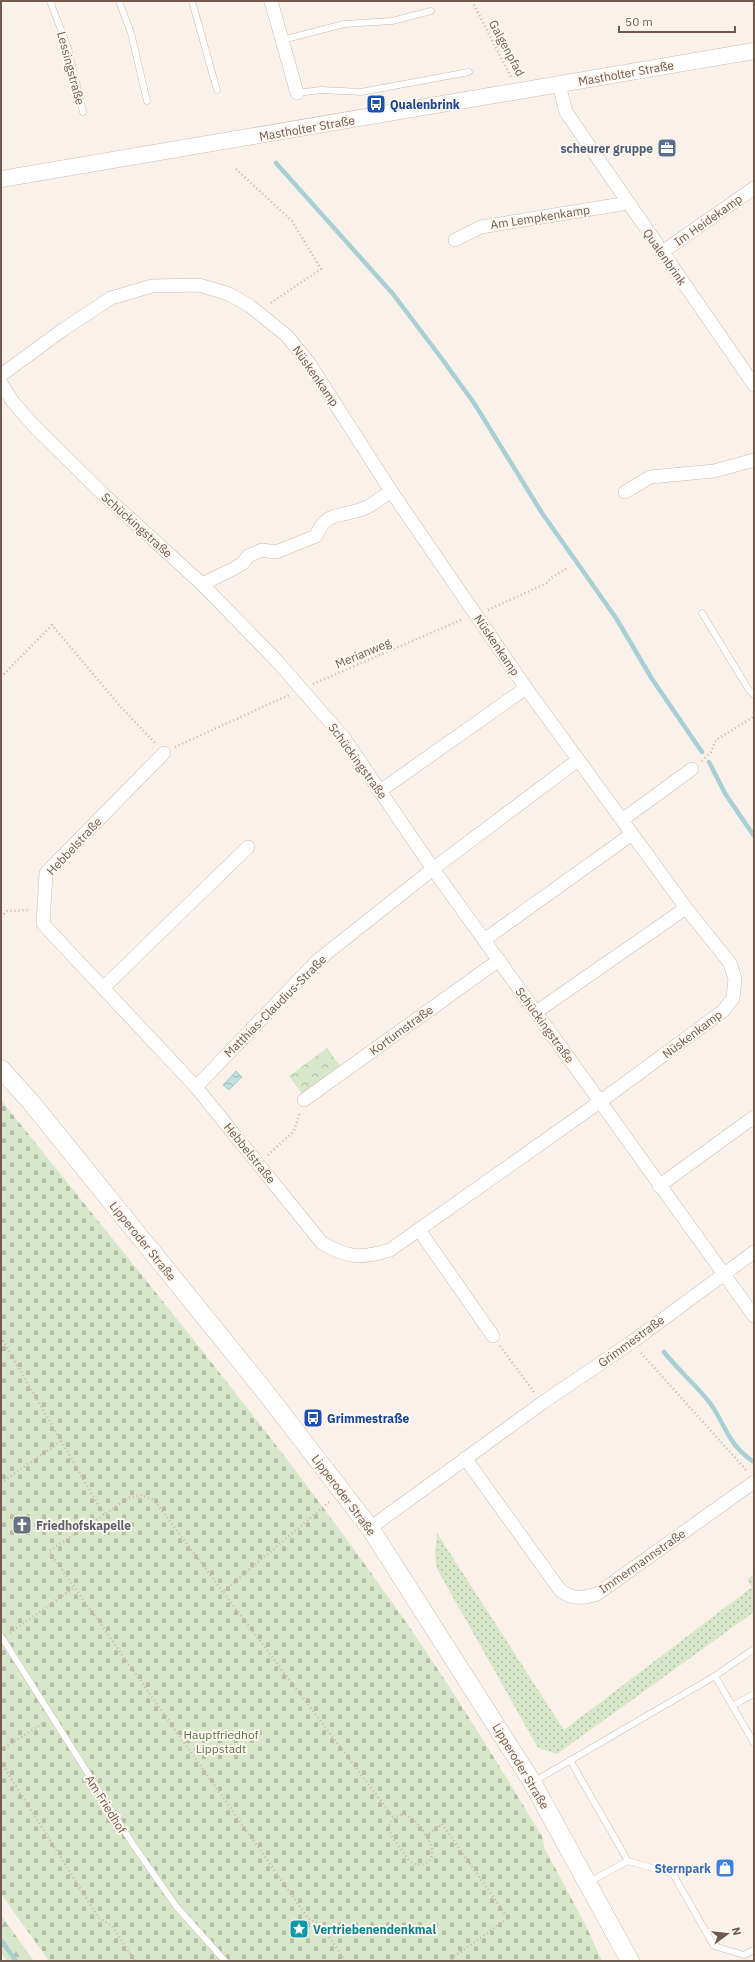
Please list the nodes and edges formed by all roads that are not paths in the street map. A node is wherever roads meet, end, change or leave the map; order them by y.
1 (50, 1) edge
2 (119, 1) edge
3 (192, 1) edge
4 (271, 1) edge
5 (431, 11) dead end
6 (282, 40) junction
7 (754, 51) edge
8 (469, 72) dead end
9 (559, 85) junction
10 (217, 90) dead end
11 (297, 93) joint
12 (147, 101) dead end
13 (83, 112) dead end
14 (1, 179) edge
15 (754, 188) edge
16 (628, 203) junction
17 (455, 240) dead end
18 (662, 252) junction
19 (1, 375) edge
20 (1, 383) edge
21 (754, 385) edge
22 (754, 460) edge
23 (391, 491) junction
24 (625, 492) dead end
25 (202, 584) junction
26 (702, 613) dead end
27 (526, 688) junction
28 (754, 695) edge
29 (164, 753) road end
30 (578, 760) junction
31 (692, 769) road end
32 (380, 791) junction
33 (622, 820) junction
34 (632, 834) junction
35 (248, 847) dead end
36 (433, 869) junction
37 (686, 908) junction
38 (484, 940) junction
39 (499, 960) junction
40 (104, 987) junction
41 (536, 1012) junction
42 (1, 1069) edge
43 (196, 1086) junction
44 (304, 1100) road end
45 (601, 1101) junction
46 (754, 1117) edge
47 (660, 1186) junction
48 (418, 1230) junction
49 (754, 1252) edge
50 (723, 1274) junction
51 (754, 1316) edge
52 (493, 1336) road end
53 (465, 1458) junction
54 (751, 1478) edge
55 (370, 1528) junction
56 (2, 1637) edge
57 (754, 1649) edge
58 (715, 1676) junction
59 (754, 1694) edge
60 (732, 1706) junction
61 (754, 1743) edge
62 (570, 1760) junction
63 (532, 1782) junction
64 (628, 1861) junction
65 (588, 1883) junction
66 (754, 1950) edge
67 (225, 1961) edge
68 (630, 1961) edge

1 - 13 lane, Lessingstraße
2 - 12 lane
3 - 10 lane
4 - 6 street
5 - 6 lane
6 - 11 street
7 - 9 street, Mastholter Straße
8 - 11 lane
9 - 14 street, Mastholter Straße
9 - 16 street, Qualenbrink
15 - 18 street, Im Heidekamp
16 - 17 street, Am Lempkenkamp
16 - 18 street, Qualenbrink
18 - 21 street, Qualenbrink
19 - 23 street, Nüskenkamp
20 - 25 street, Schückingstraße
22 - 24 street
23 - 25 street
23 - 27 street, Nüskenkamp
25 - 32 street, Schückingstraße
26 - 28 lane
27 - 30 street, Nüskenkamp
27 - 32 street, Nüskenkamp
29 - 40 street, Hebbelstraße
30 - 33 street, Nüskenkamp
30 - 36 street
31 - 33 street
32 - 36 street, Schückingstraße
33 - 34 street, Nüskenkamp
34 - 37 street, Nüskenkamp
34 - 38 street
35 - 40 street
36 - 38 street, Schückingstraße
36 - 43 street, Matthias-Claudius-Straße
37 - 41 street
37 - 45 street, Nüskenkamp
38 - 39 street, Schückingstraße
39 - 41 street, Schückingstraße
39 - 44 street, Kortumstraße
40 - 43 street, Hebbelstraße
41 - 45 street, Schückingstraße
42 - 55 main road, Lipperoder Straße
43 - 48 street, Hebbelstraße
45 - 47 street, Schückingstraße
45 - 48 street, Hebbelstraße
46 - 47 street
47 - 50 street, Schückingstraße
48 - 52 street
49 - 50 street, Grimmestraße
50 - 51 street, Schückingstraße
50 - 53 street, Grimmestraße
53 - 54 street, Immermannstraße
53 - 55 street, Grimmestraße
55 - 63 main road, Lipperoder Straße
56 - 67 lane, Am Friedhof
57 - 58 lane
58 - 60 lane
58 - 62 lane
59 - 60 lane
60 - 61 lane
62 - 63 lane
62 - 64 lane
63 - 65 main road, Lipperoder Straße
64 - 65 lane
64 - 66 lane
65 - 68 main road, Lipperoder Straße

